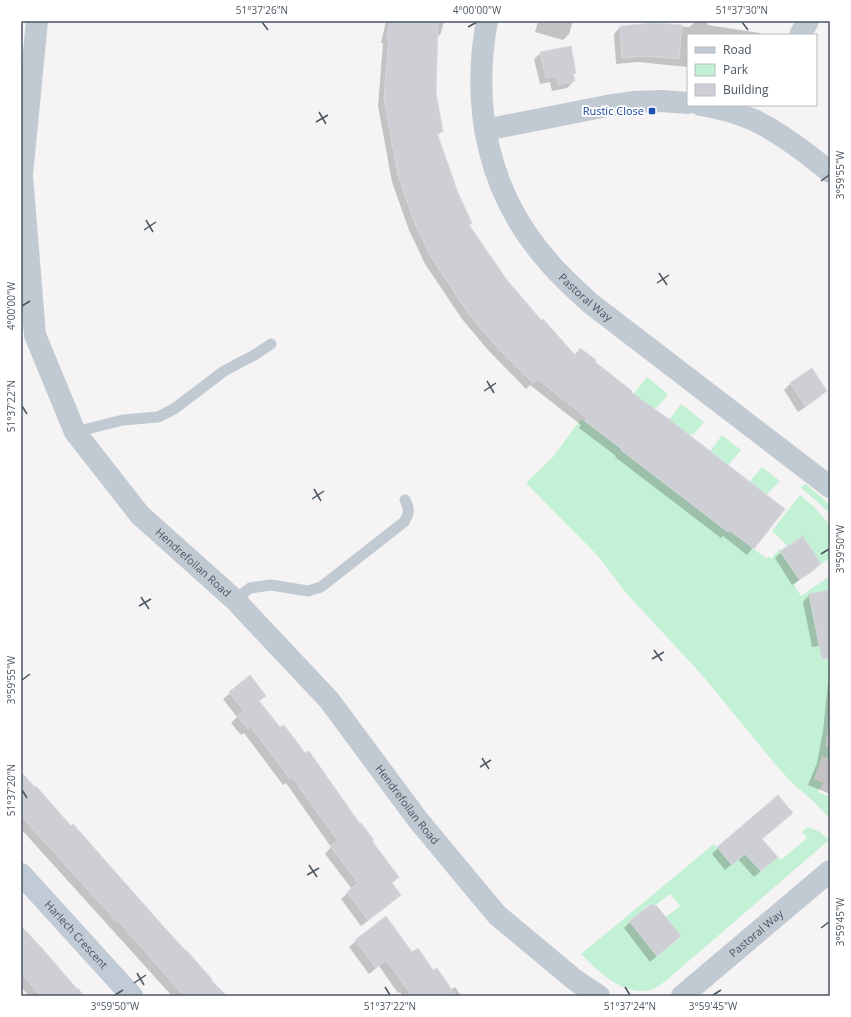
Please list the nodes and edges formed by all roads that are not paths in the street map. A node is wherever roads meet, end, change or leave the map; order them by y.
1 (37, 21) edge
2 (487, 21) edge
3 (808, 21) edge
4 (801, 34) edge
5 (687, 103) edge
6 (706, 106) edge
7 (759, 113) edge
8 (485, 130) junction
9 (830, 172) edge
10 (271, 344) dead end
11 (76, 432) junction
12 (830, 487) edge
13 (405, 500) dead end
14 (235, 600) junction
15 (830, 871) edge
16 (21, 874) edge
17 (132, 996) edge
18 (599, 996) edge
19 (682, 996) edge

1 - 11 street, Hendrefoilan Road
2 - 8 street, Pastoral Way
3 - 4 street
5 - 8 street
6 - 7 street
7 - 9 street
8 - 12 street, Pastoral Way
10 - 11 lane
11 - 14 street, Hendrefoilan Road
13 - 14 lane
14 - 18 street, Hendrefoilan Road
15 - 19 street, Pastoral Way
16 - 17 street, Harlech Crescent

